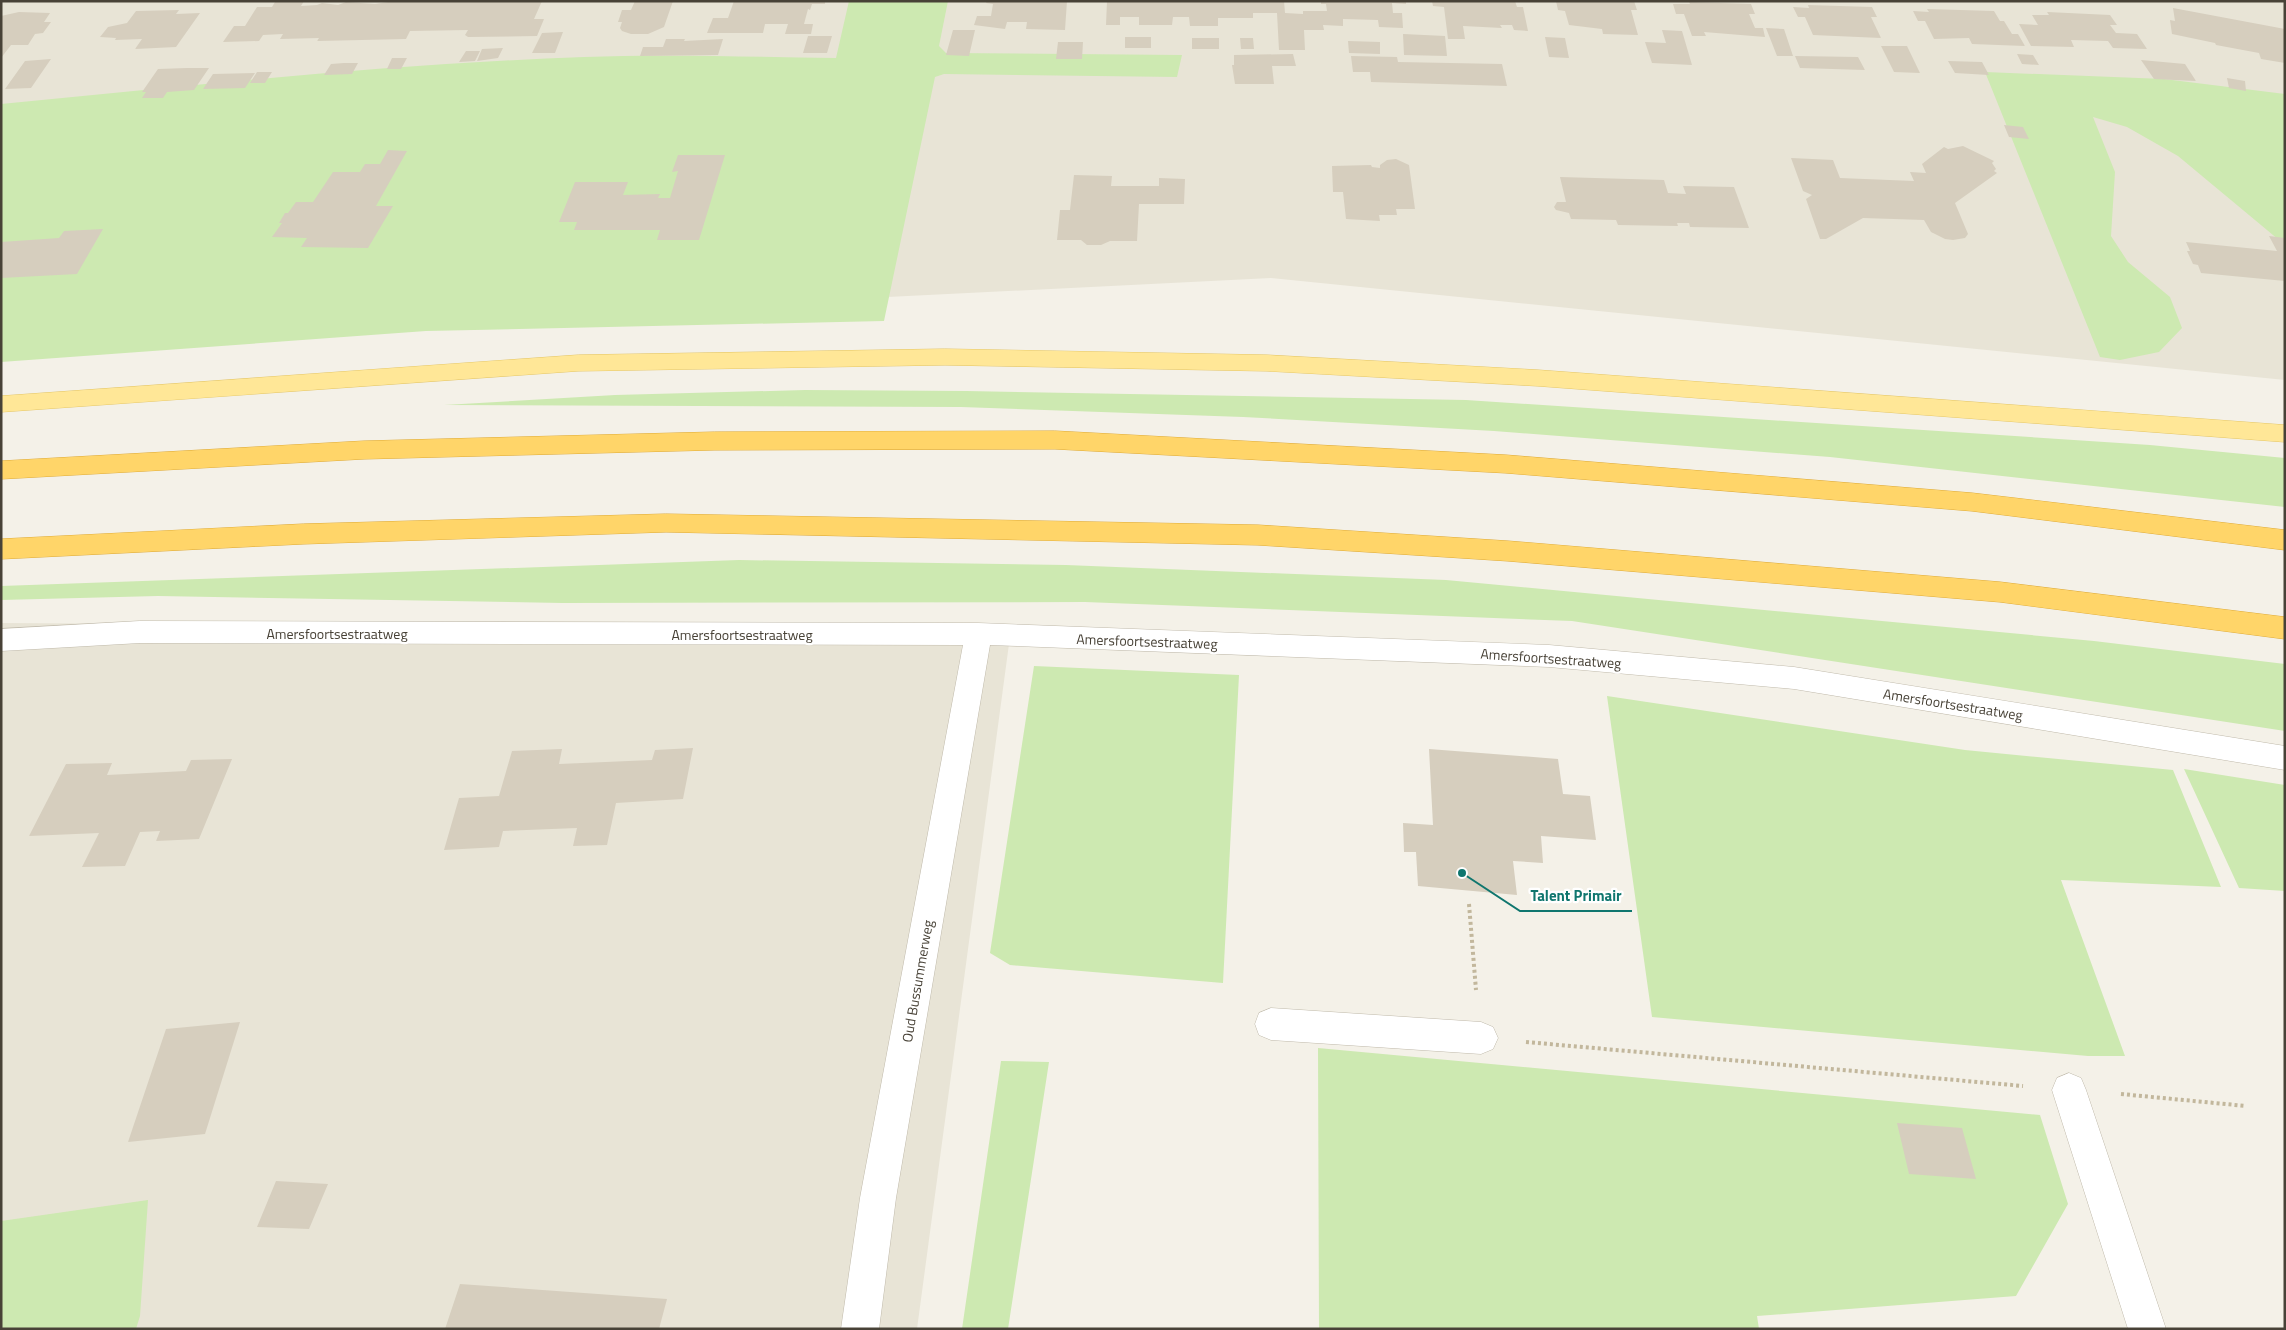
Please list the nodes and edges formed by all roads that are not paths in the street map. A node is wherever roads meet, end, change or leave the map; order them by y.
1 (1, 404) edge
2 (2285, 434) edge
3 (1, 470) edge
4 (2285, 540) edge
5 (1, 549) edge
6 (2285, 628) edge
7 (978, 634) junction
8 (1, 640) edge
9 (2285, 758) edge
10 (1271, 1024) dead end
11 (1481, 1038) road end
12 (2069, 1090) road end
13 (860, 1329) edge
14 (2147, 1329) edge

1 - 2 main road
3 - 4 highway
5 - 6 highway
7 - 8 street, Amersfoortsestraatweg
7 - 9 street, Amersfoortsestraatweg
7 - 13 street, Oud Bussummerweg
10 - 11 street
12 - 14 street

